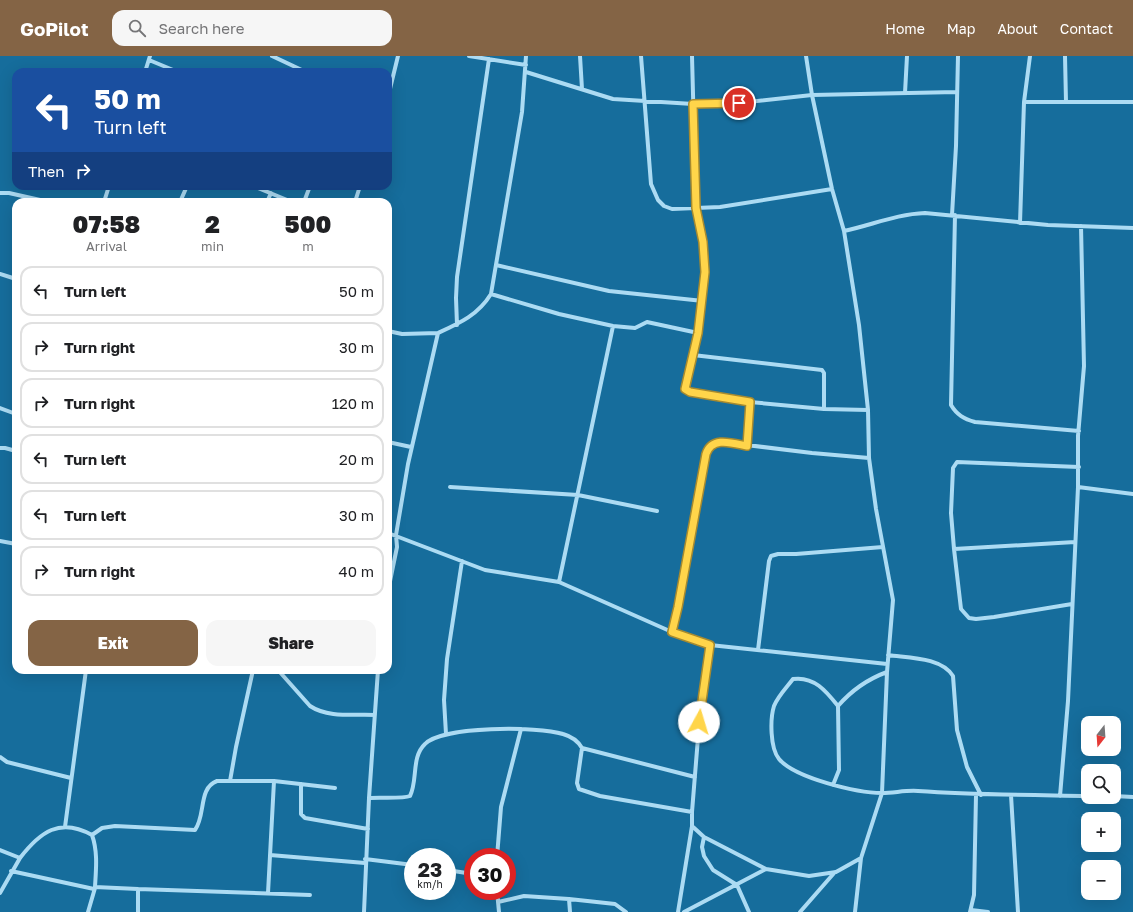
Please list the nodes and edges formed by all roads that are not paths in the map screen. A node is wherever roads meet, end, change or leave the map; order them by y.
1 (272, 56) edge
2 (398, 56) edge
3 (469, 56) edge
4 (526, 56) edge
5 (580, 56) edge
6 (641, 56) edge
7 (692, 56) edge
8 (806, 56) edge
9 (907, 56) edge
10 (958, 56) edge
11 (1030, 56) edge
12 (1065, 56) edge
13 (149, 58) edge
14 (489, 59) junction
15 (526, 65) junction
16 (146, 68) edge
17 (170, 68) edge
18 (298, 68) edge
19 (526, 72) junction
20 (392, 81) edge
21 (582, 89) junction
22 (957, 92) junction
23 (905, 93) junction
24 (812, 95) junction
25 (644, 101) junction
26 (1024, 102) junction
27 (1066, 102) junction
28 (1133, 102) edge
29 (693, 104) junction
30 (832, 189) junction
31 (263, 190) edge
32 (0, 193) edge
33 (271, 193) junction
34 (31, 198) edge
35 (269, 198) edge
36 (283, 198) edge
37 (696, 208) junction
38 (953, 215) junction
39 (1020, 223) junction
40 (1081, 226) junction
41 (1133, 228) edge
42 (844, 230) junction
43 (496, 265) junction
44 (0, 274) edge
45 (12, 278) edge
46 (492, 294) junction
47 (703, 301) junction
48 (457, 325) junction
49 (614, 326) junction
50 (392, 332) edge
51 (438, 333) junction
52 (698, 333) junction
53 (693, 355) junction
54 (750, 402) junction
55 (0, 408) edge
56 (824, 409) junction
57 (868, 410) junction
58 (12, 412) edge
59 (1079, 431) junction
60 (392, 443) edge
61 (747, 446) junction
62 (411, 447) junction
63 (0, 448) edge
64 (12, 450) edge
65 (869, 458) junction
66 (1079, 466) junction
67 (450, 487) dead end
68 (1078, 488) junction
69 (1133, 494) edge
70 (578, 495) junction
71 (657, 511) dead end
72 (392, 534) edge
73 (396, 535) junction
74 (0, 541) edge
75 (1075, 542) junction
76 (12, 543) edge
77 (883, 547) junction
78 (954, 549) junction
79 (462, 561) junction
80 (392, 571) edge
81 (559, 582) junction
82 (1072, 604) junction
83 (672, 632) junction
84 (710, 645) junction
85 (758, 650) junction
86 (888, 656) junction
87 (887, 664) junction
88 (886, 672) junction
89 (85, 674) edge
90 (252, 674) edge
91 (282, 674) edge
92 (378, 674) edge
93 (838, 706) junction
94 (375, 715) junction
95 (521, 729) junction
96 (446, 734) junction
97 (582, 748) junction
98 (0, 758) edge
99 (695, 777) junction
100 (71, 778) junction
101 (230, 781) junction
102 (274, 781) junction
103 (301, 784) junction
104 (833, 785) junction
105 (335, 788) dead end
106 (882, 793) junction
107 (979, 795) junction
108 (1011, 795) junction
109 (1060, 796) junction
110 (1081, 796) edge
111 (1121, 796) edge
112 (1133, 797) edge
113 (369, 798) junction
114 (692, 812) junction
115 (692, 826) junction
116 (64, 827) junction
117 (368, 829) junction
118 (92, 835) junction
119 (704, 837) junction
120 (498, 848) edge
121 (0, 850) edge
122 (270, 855) junction
123 (20, 858) junction
124 (861, 858) junction
125 (365, 861) junction
126 (404, 864) edge
127 (766, 869) junction
128 (11, 871) junction
129 (836, 872) junction
130 (737, 885) junction
131 (95, 888) junction
132 (138, 889) junction
133 (0, 893) edge
134 (268, 893) junction
135 (310, 895) dead end
136 (569, 899) junction
137 (498, 902) joint
138 (971, 911) edge
139 (88, 912) edge
140 (138, 912) edge
141 (364, 912) edge
142 (499, 912) edge
143 (570, 912) edge
144 (626, 912) edge
145 (678, 912) edge
146 (684, 912) edge
147 (749, 912) edge
148 (800, 912) edge
149 (855, 912) edge
150 (988, 912) edge
151 (1018, 912) edge

1 - 18 street
2 - 20 street
3 - 14 street
4 - 15 street
5 - 21 street
6 - 25 street
7 - 29 street
8 - 24 street
9 - 23 street
10 - 22 street
11 - 26 street
12 - 27 street
13 - 16 street
13 - 17 street
14 - 15 street
14 - 48 street
15 - 19 street
19 - 21 street
19 - 43 street
21 - 25 street
22 - 23 street
22 - 38 street
23 - 24 street
24 - 29 street
24 - 30 street
25 - 29 street
25 - 37 street
26 - 27 street
26 - 39 street
27 - 28 street
29 - 37 street
30 - 37 street
30 - 42 street
31 - 33 street
32 - 34 street
33 - 35 street
33 - 36 street
37 - 47 street
38 - 39 street
38 - 42 street
38 - 59 street
39 - 40 street
40 - 41 street
40 - 59 street
42 - 57 street
43 - 46 street
43 - 47 street
44 - 45 street
46 - 48 street
46 - 49 street
47 - 52 street
48 - 51 street
49 - 52 street
49 - 70 street
50 - 51 street
51 - 62 street
52 - 53 street
53 - 54 street
53 - 56 street
54 - 56 street
54 - 61 street
55 - 58 street
56 - 57 street
57 - 65 street
59 - 66 street
60 - 62 street
61 - 65 street
61 - 83 street
62 - 73 street
63 - 64 street
65 - 77 street
66 - 68 street
66 - 78 street
67 - 70 street
68 - 69 street
68 - 75 street
70 - 71 street
70 - 81 street
72 - 73 street
73 - 79 street
73 - 80 street
74 - 76 street
75 - 78 street
75 - 82 street
77 - 85 street
77 - 86 street
78 - 82 street
79 - 81 street
79 - 96 street
81 - 83 street
82 - 109 street
83 - 84 street
84 - 85 street
84 - 99 street
85 - 87 street
86 - 87 street
86 - 107 street
87 - 88 street
88 - 93 street
88 - 106 street
89 - 100 street
90 - 101 street
91 - 94 street
92 - 94 street
93 - 104 street
93 - 104 street
94 - 113 street
95 - 96 street
95 - 97 street
95 - 120 street
96 - 113 street
97 - 99 street
97 - 114 street
98 - 100 street
99 - 114 street
100 - 116 street
101 - 102 street
101 - 118 street
102 - 103 street
102 - 122 street
103 - 105 street
103 - 117 street
104 - 106 street
106 - 107 street
106 - 124 street
107 - 108 street
107 - 138 street
108 - 109 street
108 - 151 street
109 - 110 street
111 - 112 street
113 - 117 street
114 - 115 street
115 - 119 street
115 - 145 street
116 - 118 street
116 - 123 street
117 - 125 street
118 - 131 street
119 - 127 street
119 - 130 street
121 - 123 street
122 - 125 street
122 - 134 street
123 - 128 street
124 - 129 street
124 - 149 street
125 - 126 street
125 - 141 street
127 - 129 street
127 - 130 street
128 - 131 street
128 - 133 street
129 - 148 street
130 - 146 street
130 - 147 street
131 - 132 street
131 - 139 street
132 - 134 street
132 - 140 street
134 - 135 street
136 - 137 street
136 - 143 street
136 - 144 street
137 - 142 street
138 - 150 street

